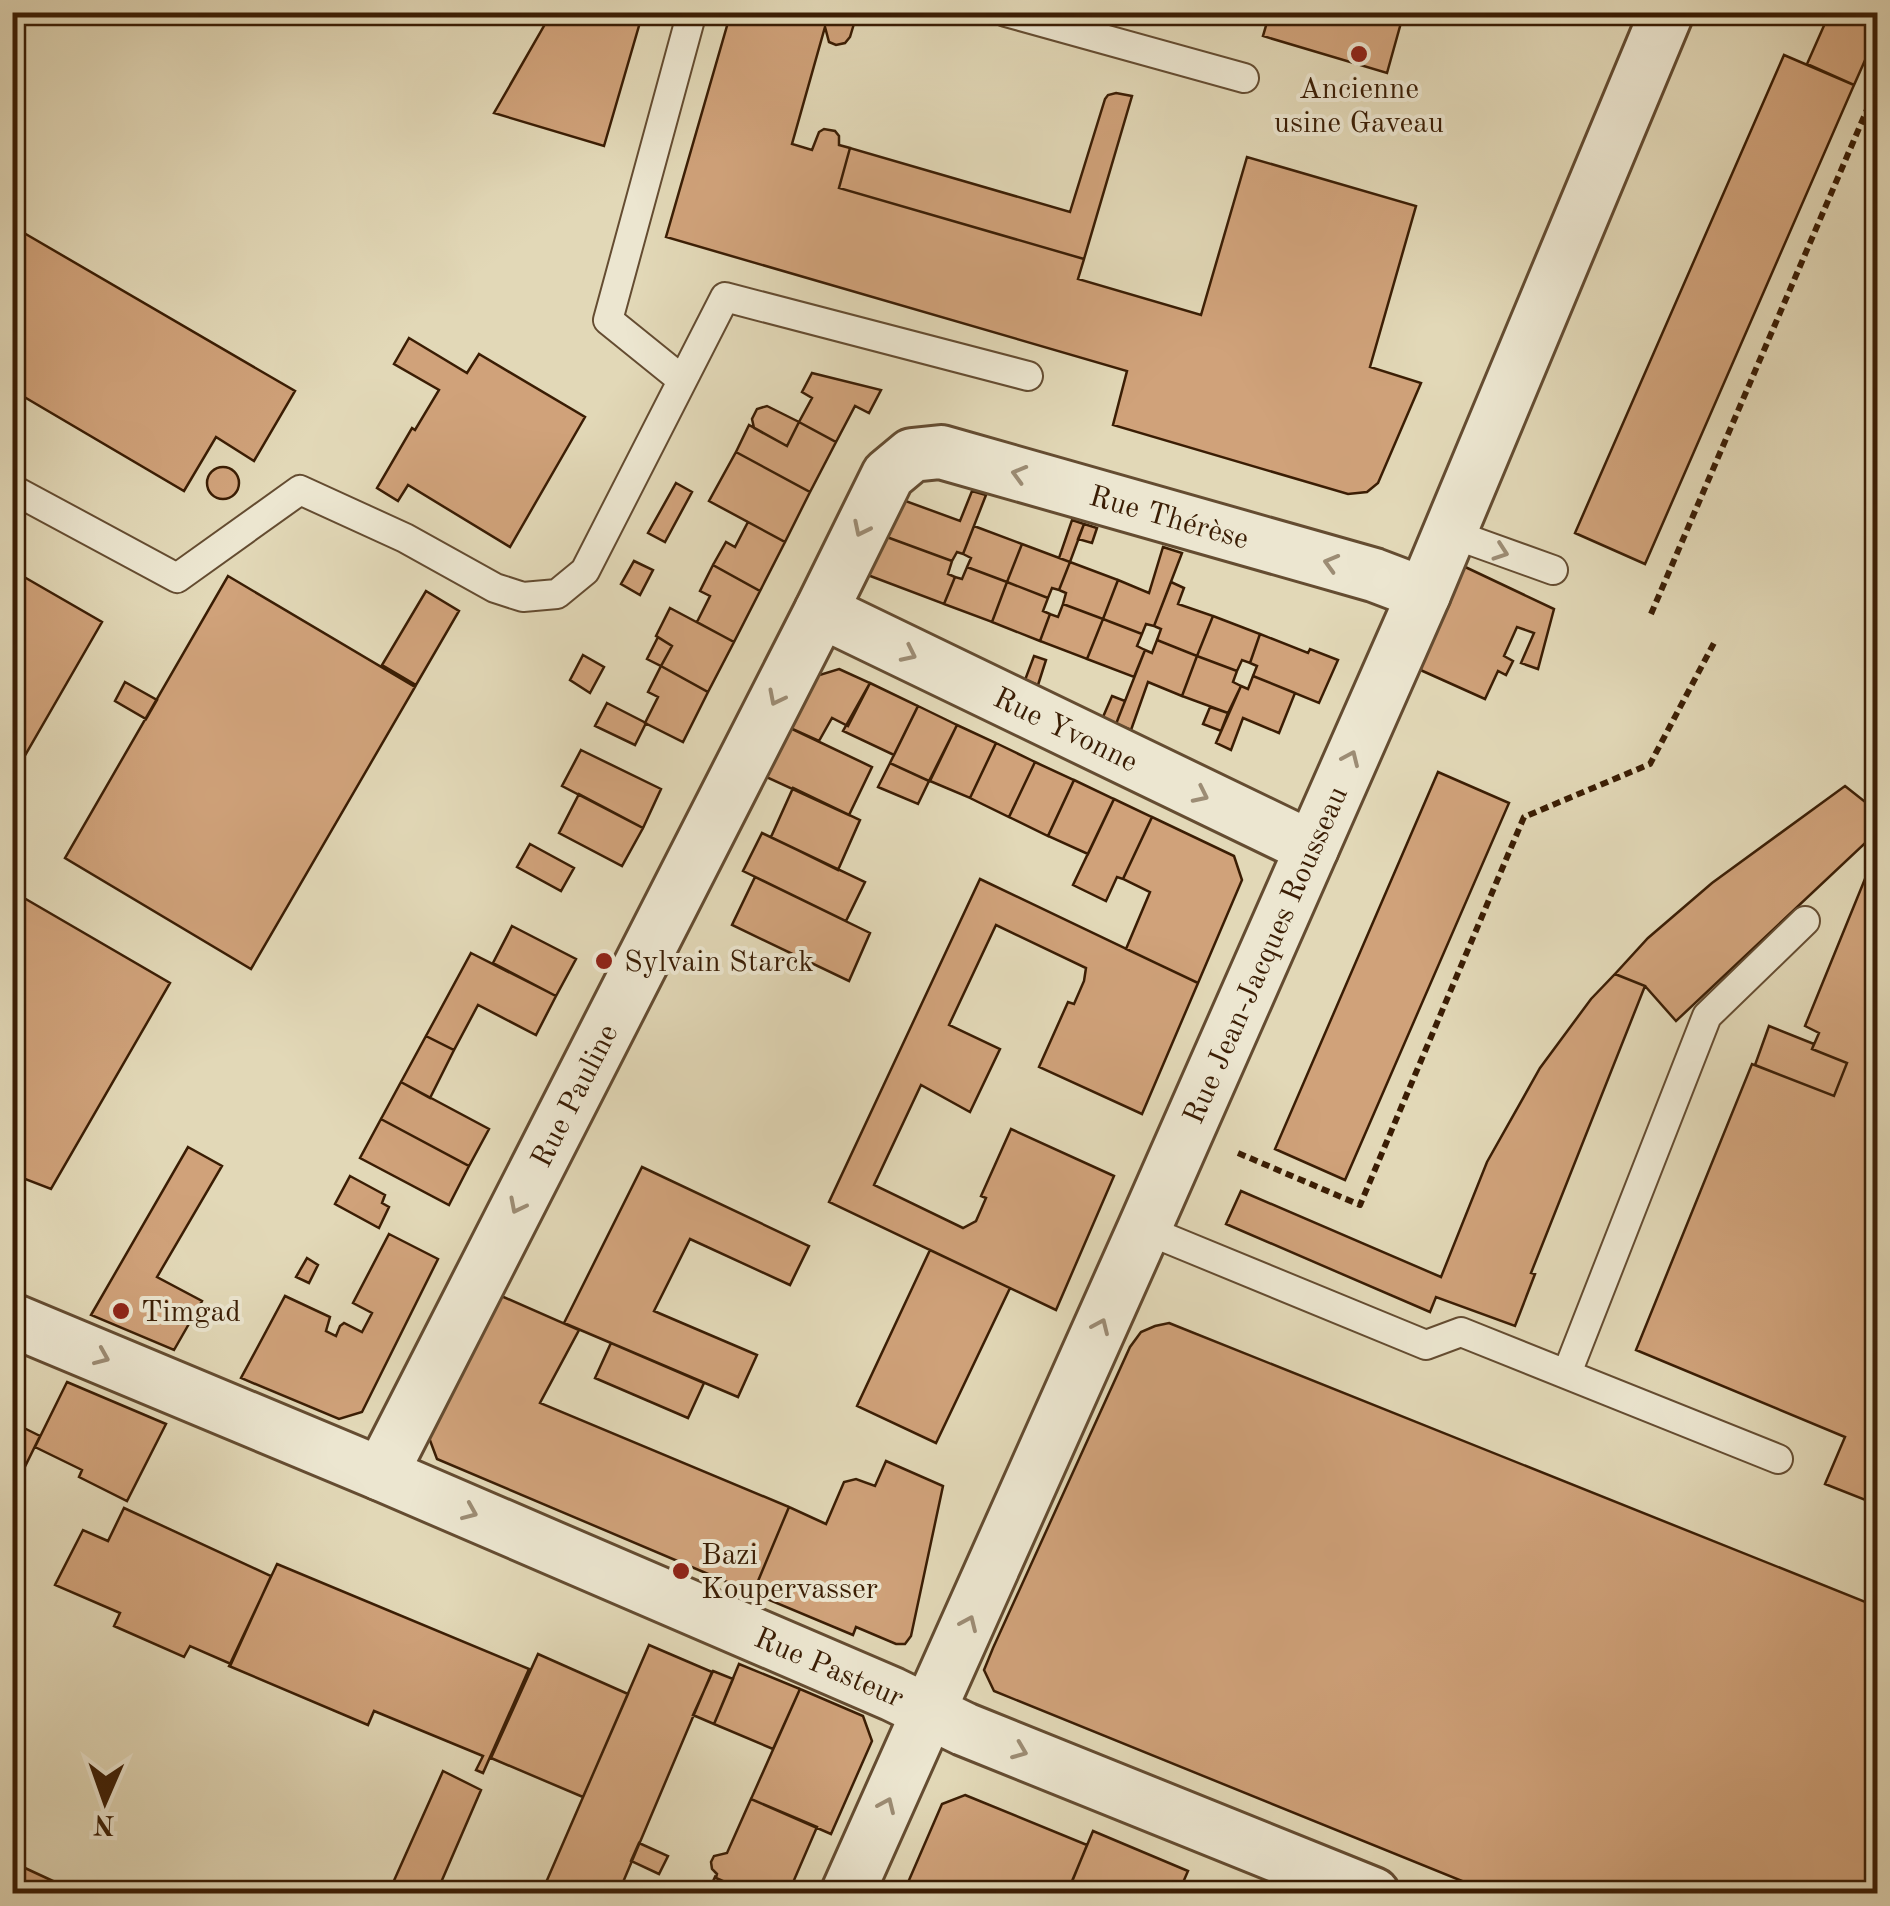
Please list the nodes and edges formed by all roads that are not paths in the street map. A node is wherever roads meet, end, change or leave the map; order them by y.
1 (692, 12) edge
2 (1006, 12) edge
3 (1667, 12) edge
4 (1244, 78) dead end
5 (1028, 376) dead end
6 (681, 379) junction
7 (912, 455) joint
8 (12, 489) edge
9 (1450, 534) junction
10 (1552, 570) dead end
11 (1424, 594) junction
12 (821, 612) junction
13 (1312, 848) junction
14 (1805, 921) dead end
15 (1144, 1229) junction
16 (12, 1320) edge
17 (1567, 1373) junction
18 (1778, 1459) dead end
19 (381, 1474) junction
20 (930, 1712) junction
21 (847, 1894) edge
22 (1373, 1894) edge

1 - 6 lane
2 - 4 lane
3 - 9 street, Rue Jean-Jacques Rousseau
5 - 6 lane
6 - 8 lane
11 -> 7 street, Rue Thérèse
7 -> 12 street, Rue Pauline
9 -> 10 lane
9 - 11 street, Rue Jean-Jacques Rousseau
13 -> 11 street, Rue Jean-Jacques Rousseau
12 -> 13 street, Rue Yvonne
12 -> 19 street, Rue Pauline
13 - 15 street, Rue Jean-Jacques Rousseau
14 - 17 lane
15 - 17 lane
20 -> 15 street, Rue Jean-Jacques Rousseau
16 -> 19 street, Rue Pasteur
17 - 18 lane
19 -> 20 street, Rue Pasteur
21 -> 20 street, Rue Jean-Jacques Rousseau
20 -> 22 street, Rue Pasteur

